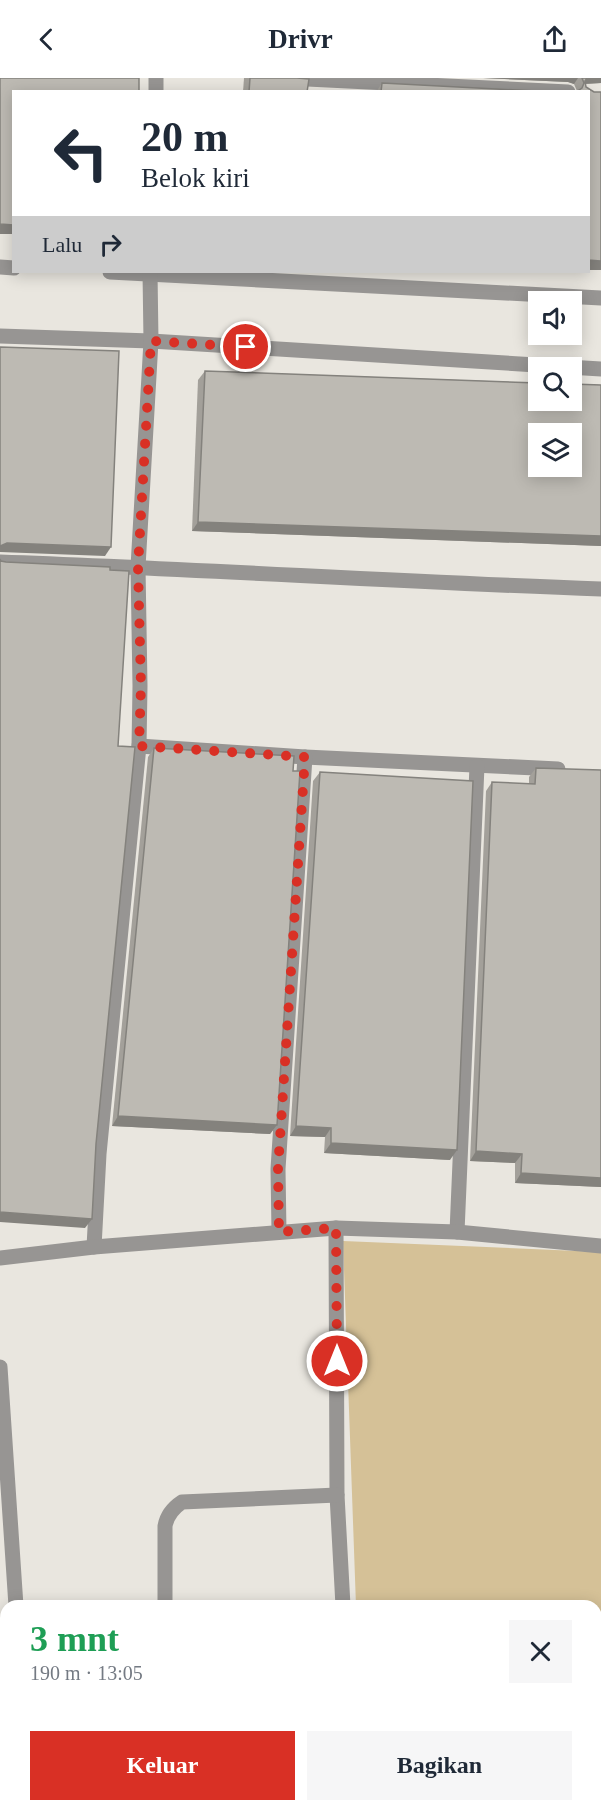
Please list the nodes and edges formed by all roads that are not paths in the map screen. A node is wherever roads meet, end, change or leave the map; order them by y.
1 (286, 78) edge
2 (329, 79) edge
3 (531, 90) edge
4 (150, 273) edge
5 (167, 273) edge
6 (601, 298) edge
7 (0, 336) edge
8 (151, 341) junction
9 (601, 369) edge
10 (0, 562) edge
11 (138, 567) junction
12 (601, 589) edge
13 (139, 746) junction
14 (305, 757) junction
15 (477, 766) junction
16 (567, 769) edge
17 (336, 1228) junction
18 (279, 1232) junction
19 (457, 1232) junction
20 (94, 1246) junction
21 (601, 1246) edge
22 (0, 1258) edge
23 (0, 1367) edge
24 (337, 1495) junction
25 (16, 1600) edge
26 (165, 1600) edge
27 (343, 1600) edge

1 - 2 street
2 - 3 street
4 - 8 street
5 - 6 street
7 - 8 street
8 - 9 street
8 - 11 street
10 - 11 street
11 - 12 street
11 - 13 street
13 - 14 street
13 - 20 street
14 - 15 street
14 - 18 street
15 - 16 street
15 - 19 street
17 - 18 street
17 - 19 street
17 - 24 street
18 - 20 street
19 - 21 street
20 - 22 street
23 - 25 street
24 - 26 street
24 - 27 street

